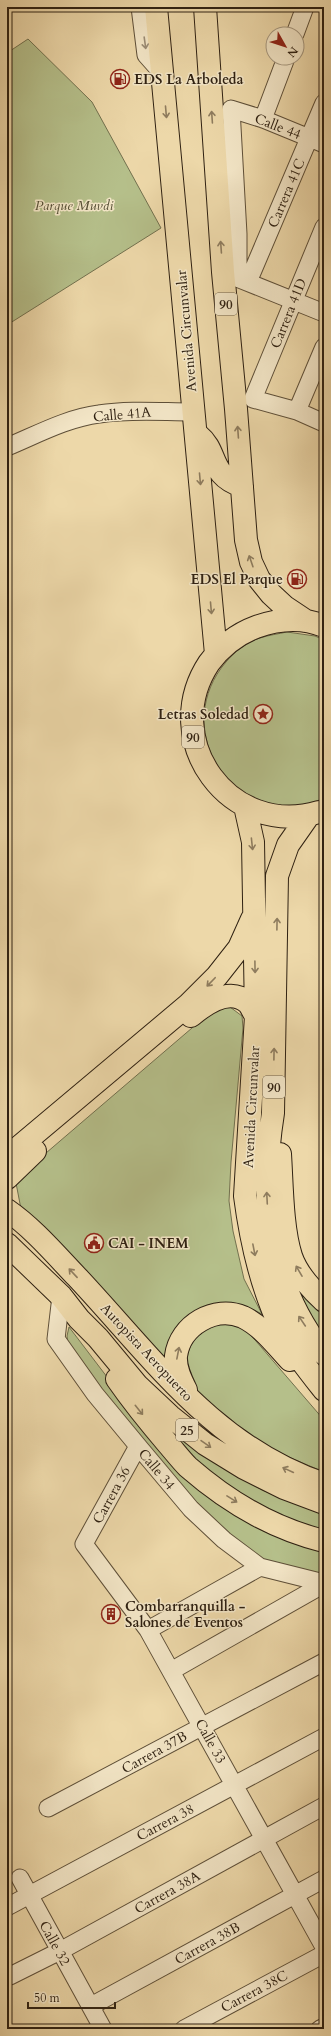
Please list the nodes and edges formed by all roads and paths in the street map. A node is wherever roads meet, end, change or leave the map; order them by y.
1 (140, 7) edge
2 (156, 7) edge
3 (205, 7) edge
4 (305, 7) edge
5 (298, 26) edge
6 (283, 66) edge
7 (162, 73) junction
8 (324, 103) edge
9 (263, 119) junction
10 (317, 141) edge
11 (324, 227) edge
12 (236, 278) junction
13 (293, 300) junction
14 (324, 313) edge
15 (324, 347) edge
16 (245, 404) junction
17 (297, 411) junction
18 (194, 412) junction
19 (324, 423) edge
20 (195, 433) junction
21 (7, 447) edge
22 (242, 486) junction
23 (315, 623) edge
24 (216, 654) junction
25 (245, 806) junction
26 (317, 812) edge
27 (254, 914) junction
28 (256, 1016) junction
29 (273, 1113) junction
30 (7, 1157) edge
31 (7, 1178) edge
32 (11, 1209) edge
33 (7, 1244) edge
34 (61, 1296) junction
35 (324, 1301) edge
36 (79, 1320) junction
37 (324, 1354) edge
38 (324, 1390) edge
39 (324, 1394) edge
40 (193, 1402) junction
41 (138, 1446) junction
42 (324, 1484) edge
43 (324, 1503) edge
44 (324, 1541) edge
45 (84, 1544) joint
46 (260, 1566) junction
47 (324, 1584) edge
48 (148, 1630) junction
49 (324, 1662) edge
50 (172, 1671) junction
51 (202, 1725) junction
52 (324, 1737) edge
53 (235, 1784) junction
54 (324, 1806) edge
55 (48, 1808) dead end
56 (265, 1839) junction
57 (20, 1878) dead end
58 (324, 1879) edge
59 (29, 1895) junction
60 (295, 1895) junction
61 (7, 1907) edge
62 (324, 1947) edge
63 (60, 1951) junction
64 (324, 1954) edge
65 (10, 1976) dead end
66 (91, 2006) junction
67 (324, 2027) edge
68 (103, 2029) edge
69 (184, 2029) edge
70 (320, 2029) edge

1 -> 7 street
2 - 7 highway, Avenida Circunvalar
12 -> 3 highway, 90
4 - 5 street
6 - 9 street
7 -> 18 highway, Avenida Circunvalar
8 - 10 street, Carrera 41C
9 - 10 street, Calle 44
9 - 12 street, Calle 44
10 - 12 street, Carrera 41C
11 - 13 street, Carrera 41D
12 - 13 street
12 - 16 highway, 90
13 - 14 street
13 - 16 street, Carrera 41D
15 - 17 street
16 - 17 street
22 -> 16 highway, 90
17 - 19 street
18 - 20 highway, Avenida Circunvalar
18 - 21 street, Calle 41A
20 - 22 highway
20 -> 24 highway, Avenida Circunvalar
23 -> 22 highway, 90
23 - 24 highway, 90
24 - 25 highway, 90
25 - 26 highway, 90
25 -> 27 highway, Avenida Circunvalar / 90
29 -> 26 highway, Avenida Circunvalar / 90
27 -> 28 highway, Avenida Circunvalar / 90
27 -> 30 highway
28 - 31 highway
28 -> 38 highway, Avenida Circunvalar / 90
35 -> 29 highway
37 -> 29 highway, Avenida Circunvalar / 90
40 -> 32 highway, Autopista Aeropuerto / 25
33 - 34 highway, Autopista Aeropuerto / 25
34 - 36 highway, Autopista Aeropuerto / 25
34 - 41 street, Calle 34
36 -> 43 highway, Autopista Aeropuerto / 25
36 -> 44 highway
40 -> 39 highway
42 -> 40 highway, Autopista Aeropuerto / 25
41 - 45 street, Carrera 36
41 - 46 street, Calle 34
45 - 48 street, Calle 33
46 - 47 street, Calle 34
46 - 48 street
47 - 50 street
48 - 50 street, Calle 33
49 - 51 street, Carrera 37B
50 - 51 street, Calle 33
51 - 53 street, Calle 33
51 - 55 street, Carrera 37B
52 - 53 street, Carrera 38
53 - 56 street, Calle 33
53 - 59 street, Carrera 38
54 - 56 street, Carrera 38A
56 - 60 street, Calle 33
56 - 63 street, Carrera 38A
57 - 59 street, Calle 32
58 - 60 street, Carrera 38B
59 - 61 street, Carrera 38
59 - 63 street, Calle 32
60 - 62 street, Calle 33
60 - 66 street, Carrera 38B
63 - 65 street, Carrera 38A
63 - 66 street, Calle 32
64 - 69 street, Carrera 38C
66 - 68 street, Calle 32
67 - 70 street

